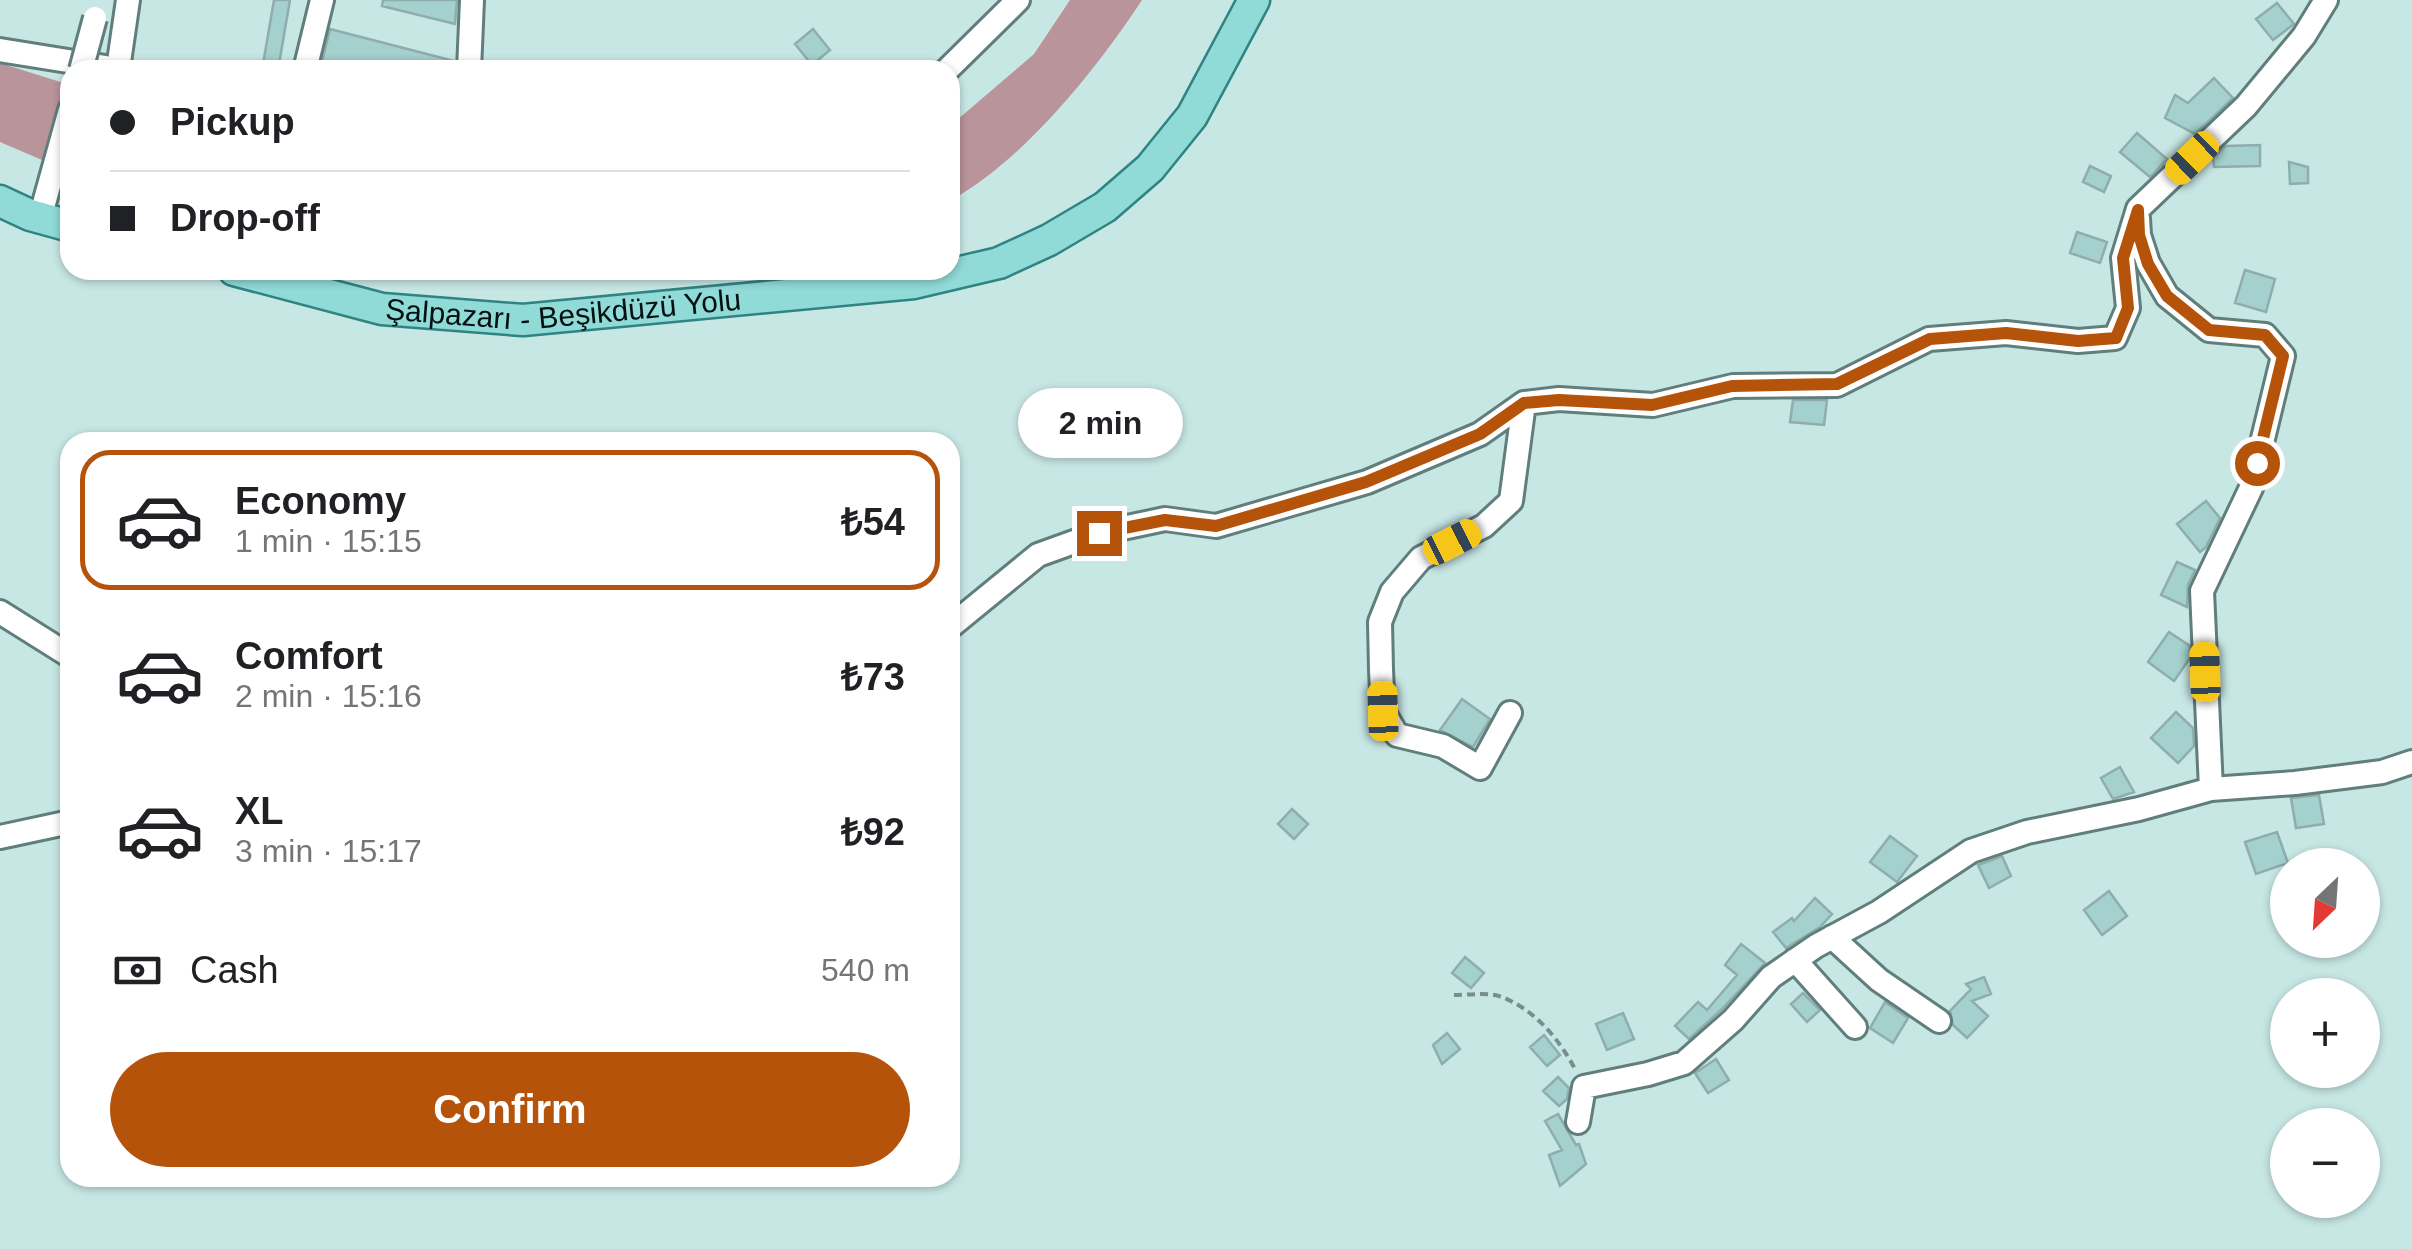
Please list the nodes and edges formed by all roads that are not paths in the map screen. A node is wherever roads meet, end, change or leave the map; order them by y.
1 (128, 0) edge
2 (322, 0) edge
3 (472, 0) edge
4 (1018, 0) edge
5 (1254, 0) edge
6 (2326, 0) edge
7 (97, 9) edge
8 (0, 50) edge
9 (60, 60) edge
10 (84, 60) edge
11 (122, 60) edge
12 (307, 60) edge
13 (469, 60) edge
14 (956, 60) edge
15 (60, 146) edge
16 (0, 201) edge
17 (2138, 210) junction
18 (40, 218) junction
19 (60, 223) edge
20 (960, 272) edge
21 (272, 280) edge
22 (927, 280) edge
23 (1524, 403) junction
24 (0, 612) edge
25 (960, 619) edge
26 (60, 650) edge
27 (1510, 713) dead end
28 (2412, 762) edge
29 (2211, 789) junction
30 (60, 824) edge
31 (0, 837) edge
32 (1832, 937) junction
33 (1795, 960) junction
34 (1939, 1021) dead end
35 (1855, 1027) dead end
36 (1578, 1122) dead end

1 - 11 street
2 - 12 street
3 - 13 street
4 - 14 street
5 - 20 main road, Şalpazarı - Beşikdüzü Yolu
6 - 17 street
7 - 10 street, bridge
8 - 9 street
15 - 18 street
16 - 18 main road
17 - 23 street
17 - 29 street
18 - 19 main road
21 - 22 main road, Şalpazarı - Beşikdüzü Yolu
23 - 25 street
23 - 27 street
24 - 26 street
28 - 29 street
29 - 32 street
30 - 31 street
32 - 33 street
32 - 34 street
33 - 35 street
33 - 36 street

